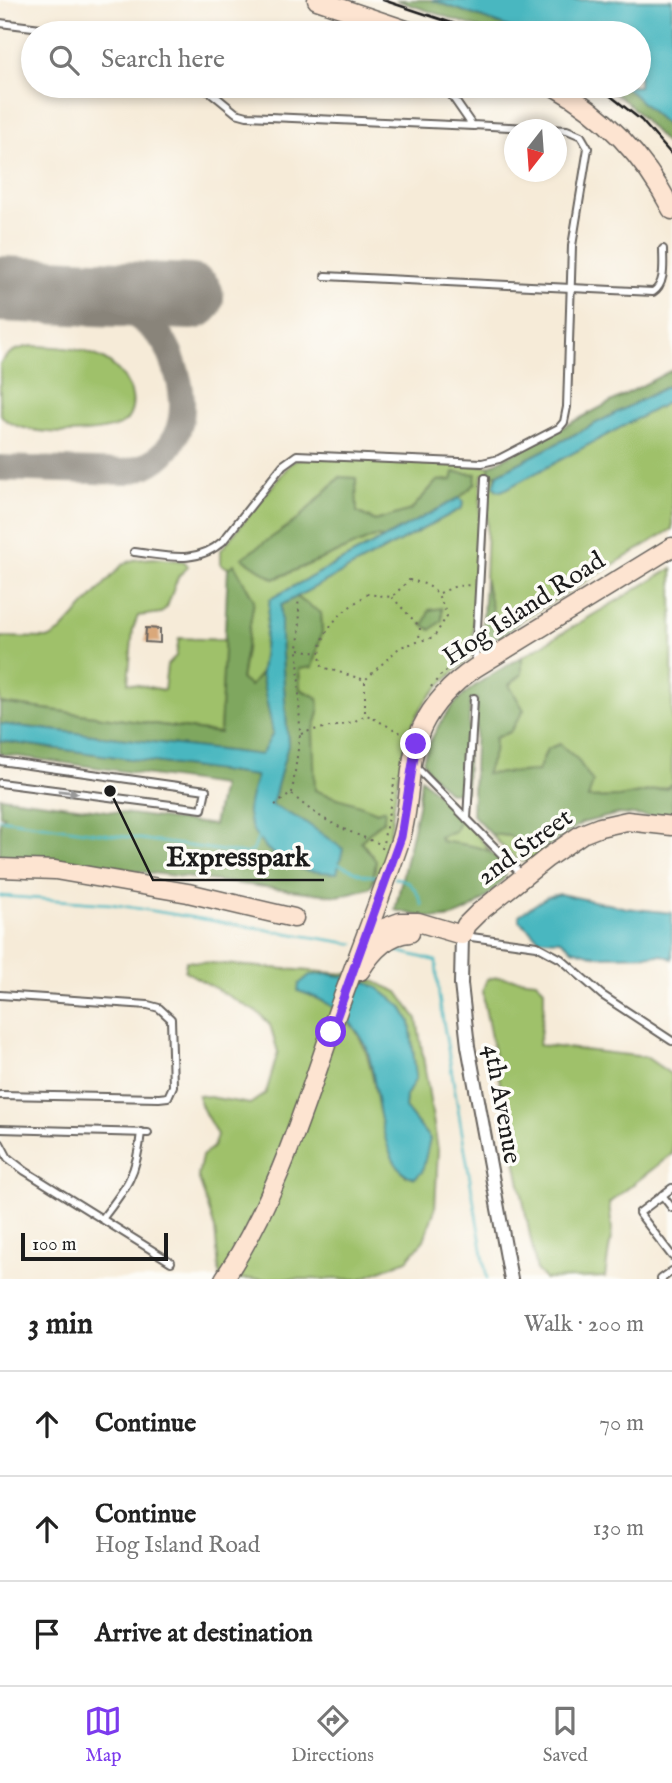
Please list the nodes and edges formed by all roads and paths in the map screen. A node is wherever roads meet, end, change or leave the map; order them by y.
1 (317, 0) edge
2 (377, 21) edge
3 (0, 23) edge
4 (21, 26) edge
5 (218, 98) edge
6 (453, 98) edge
7 (571, 98) edge
8 (478, 126) junction
9 (672, 211) edge
10 (663, 249) dead end
11 (324, 276) dead end
12 (570, 287) junction
13 (485, 478) dead end
14 (672, 547) edge
15 (134, 552) dead end
16 (479, 585) junction
17 (439, 593) junction
18 (391, 597) junction
19 (298, 600) dead end
20 (419, 640) junction
21 (298, 649) junction
22 (318, 654) junction
23 (474, 668) junction
24 (365, 680) junction
25 (474, 698) dead end
26 (365, 715) junction
27 (404, 734) dead end
28 (300, 735) junction
29 (0, 761) edge
30 (412, 763) junction
31 (0, 783) edge
32 (292, 793) junction
33 (275, 805) dead end
34 (467, 819) junction
35 (672, 826) edge
36 (383, 845) dead end
37 (0, 868) edge
38 (525, 877) junction
39 (295, 918) dead end
40 (442, 930) junction
41 (463, 935) junction
42 (369, 942) junction
43 (0, 995) edge
44 (340, 1006) junction
45 (672, 1041) edge
46 (0, 1095) edge
47 (0, 1129) edge
48 (0, 1143) edge
49 (672, 1188) edge
50 (662, 1195) junction
51 (672, 1208) edge
52 (102, 1219) junction
53 (672, 1256) edge
54 (171, 1262) dead end
55 (672, 1271) edge
56 (224, 1279) edge
57 (511, 1279) edge
58 (661, 1279) edge

1 - 2 street
3 - 4 lane
5 - 8 lane
6 - 8 lane
7 - 9 street
8 - 12 lane
10 - 12 lane
11 - 12 lane
12 - 15 lane
13 - 16 lane
14 - 23 street, Hog Island Road
16 - 17 path
16 - 23 lane
17 - 18 path
17 - 20 path
18 - 20 path
18 - 22 path
19 - 21 path
20 - 24 path
21 - 22 path
21 - 28 path
22 - 24 path
23 - 30 street, Hog Island Road
24 - 26 path
25 - 34 lane
26 - 27 path
26 - 28 path
28 - 32 path
31 -> 29 lane
30 - 34 lane
30 - 42 street, Hog Island Road
32 - 33 path
32 - 36 path
34 - 38 lane
35 - 38 street, 2nd Street
37 - 39 street
38 - 41 street, 2nd Street
40 - 41 street
40 - 42 street
40 - 42 street
41 - 45 lane
41 - 57 street, 4th Avenue
42 - 44 street
42 - 44 street
43 - 46 lane
44 - 56 street
47 - 52 lane
48 - 52 lane
49 - 50 lane
50 - 51 lane
50 - 53 lane
52 - 54 lane
55 - 58 lane

